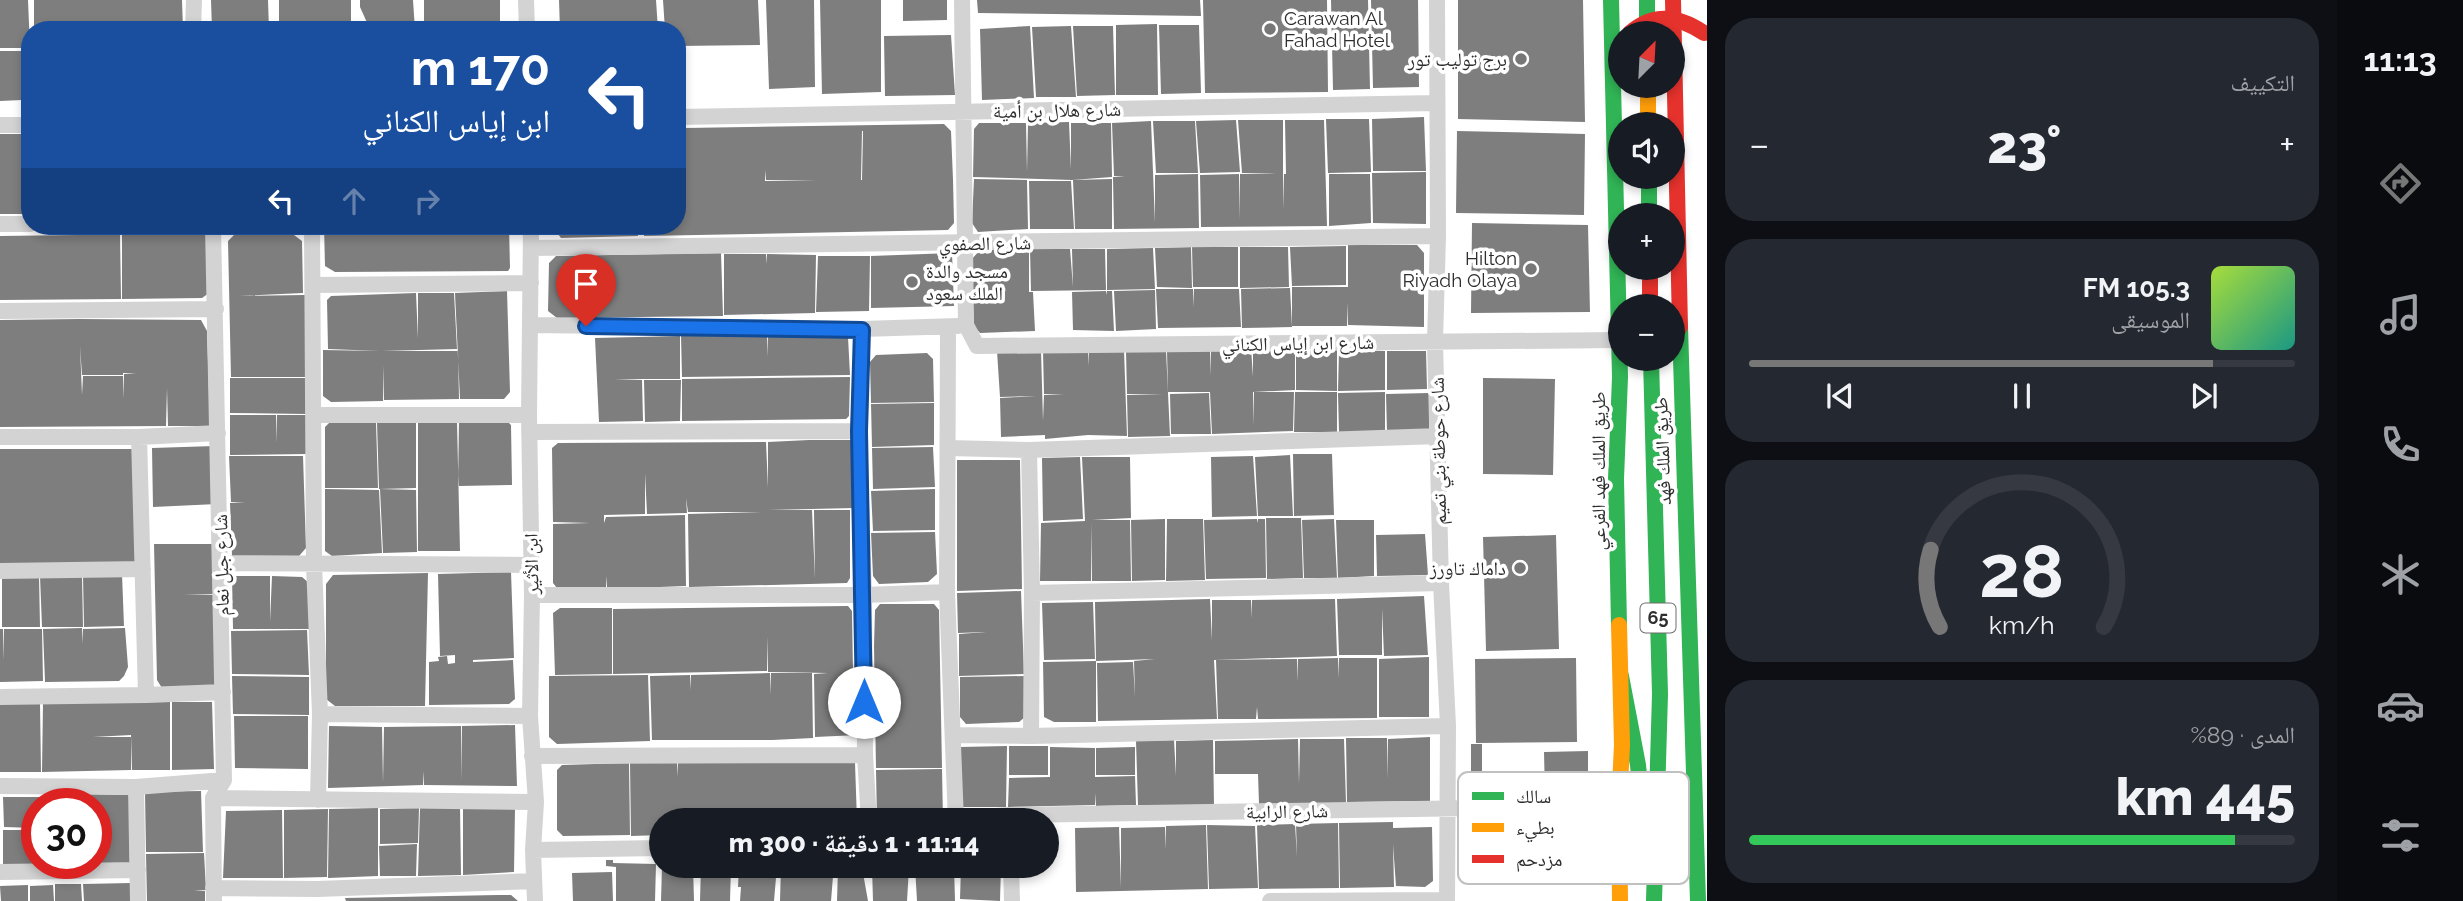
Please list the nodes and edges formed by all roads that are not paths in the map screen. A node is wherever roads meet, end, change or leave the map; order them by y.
1 (194, 0) edge
2 (526, 0) edge
3 (962, 0) edge
4 (1437, 0) edge
5 (1611, 0) edge
6 (1647, 0) edge
7 (1673, 0) edge
8 (193, 21) edge
9 (527, 21) edge
10 (1612, 21) edge
11 (1647, 21) edge
12 (1648, 21) edge
13 (1705, 36) edge
14 (1614, 98) edge
15 (1437, 103) junction
16 (964, 111) junction
17 (686, 117) edge
18 (0, 125) edge
19 (21, 125) edge
20 (0, 224) edge
21 (21, 224) edge
22 (213, 235) edge
23 (312, 235) edge
24 (531, 235) edge
25 (1438, 236) junction
26 (966, 243) junction
27 (531, 248) junction
28 (531, 283) junction
29 (313, 285) junction
30 (1618, 294) edge
31 (216, 309) junction
32 (0, 311) edge
33 (530, 325) junction
34 (966, 326) junction
35 (948, 327) junction
36 (862, 330) junction
37 (1608, 340) edge
38 (1435, 341) junction
39 (1618, 371) edge
40 (1651, 371) edge
41 (314, 415) junction
42 (529, 415) junction
43 (859, 431) junction
44 (529, 432) junction
45 (218, 433) junction
46 (1439, 436) junction
47 (0, 437) edge
48 (139, 437) junction
49 (949, 448) junction
50 (1028, 450) junction
51 (221, 563) junction
52 (314, 564) junction
53 (530, 565) junction
54 (143, 569) junction
55 (0, 570) edge
56 (1440, 583) junction
57 (947, 592) junction
58 (1032, 593) junction
59 (532, 594) junction
60 (864, 595) junction
61 (1621, 676) junction
62 (223, 692) junction
63 (146, 695) junction
64 (0, 697) edge
65 (320, 714) junction
66 (530, 716) junction
67 (1448, 726) junction
68 (953, 735) junction
69 (1031, 736) junction
70 (532, 755) junction
71 (865, 755) junction
72 (1620, 772) edge
73 (1639, 772) edge
74 (1658, 772) edge
75 (224, 780) junction
76 (0, 786) edge
77 (136, 787) junction
78 (213, 798) junction
79 (318, 800) junction
80 (536, 802) junction
81 (868, 808) edge
82 (956, 808) edge
83 (1449, 809) junction
84 (1458, 809) edge
85 (1059, 817) edge
86 (649, 848) edge
87 (533, 850) junction
88 (138, 870) junction
89 (0, 872) edge
90 (1011, 878) edge
91 (534, 881) junction
92 (214, 894) edge
93 (318, 895) edge
94 (1447, 900) edge
95 (138, 901) edge
96 (535, 901) edge
97 (1012, 901) edge
98 (1270, 901) edge
99 (1698, 901) edge

1 - 8 street
2 - 9 street
3 - 16 street
4 - 15 street, شارع حوطة بني تميم
5 - 10 main road, طريق الملك فهد الفرعي
6 - 11 main road
7 - 99 main road, طريق الملك فهد / 65
12 - 13 main road, bridge
14 - 30 main road, طريق الملك فهد الفرعي
15 - 16 street, شارع هلال بن أمية
15 - 25 street, شارع حوطة بني تميم
16 - 17 street, شارع هلال بن أمية
16 - 26 street
18 - 19 street
20 - 21 street
22 - 31 street, شارع جبل نعام
23 - 29 street
24 - 27 street, ابن الأثير
25 - 26 street, شارع الصفوي
25 - 38 street, شارع حوطة بني تميم
26 - 27 street, شارع الصفوي
26 - 34 street
27 - 28 street, ابن الأثير
28 - 29 street
28 - 33 street, ابن الأثير
29 - 41 street
31 - 32 street
31 - 45 street, شارع جبل نعام
33 - 36 street
33 - 42 street, ابن الأثير
34 - 35 street
34 - 38 street, شارع ابن إياس الكناني
35 - 36 street
35 - 49 street
36 - 43 street
37 - 38 street, شارع ابن إياس الكناني
38 - 46 street, شارع حوطة بني تميم
39 - 61 main road, طريق الملك فهد الفرعي
40 - 74 main road, طريق الملك فهد / 65
41 - 42 street
41 - 52 street
42 - 44 street, ابن الأثير
43 - 44 street
43 - 60 street
44 - 53 street, ابن الأثير
45 - 48 street
45 - 51 street, شارع جبل نعام
46 - 50 street
46 - 56 street, شارع حوطة بني تميم
47 - 48 street
48 - 54 street
49 - 50 street
49 - 57 street
50 - 58 street
51 - 52 street
51 - 62 street, شارع جبل نعام
52 - 53 street
52 - 65 street
53 - 59 street, ابن الأثير
54 - 55 street
54 - 63 street
56 - 58 street
56 - 67 street, شارع حوطة بني تميم
57 - 60 street
57 - 68 street
58 - 69 street
59 - 60 street
59 - 66 street, ابن الأثير
60 - 71 street
61 - 72 main road, طريق الملك فهد الفرعي
61 - 73 main road
62 - 63 street
62 - 75 street, شارع جبل نعام
63 - 64 street
65 - 66 street
65 - 79 street
66 - 70 street, ابن الأثير
67 - 69 street
67 - 83 street, شارع حوطة بني تميم
68 - 69 street
68 - 82 street
70 - 71 street
70 - 80 street, ابن الأثير
71 - 81 street
75 - 77 street
75 - 78 street
76 - 77 street
77 - 88 street
78 - 79 street
78 - 92 street
79 - 80 street
80 - 87 street, ابن الأثير
83 - 84 street, شارع الرابية
83 - 85 street, شارع الرابية
83 - 94 street, شارع حوطة بني تميم
86 - 87 street
87 - 91 street, ابن الأثير
88 - 89 street
88 - 95 street
90 - 97 street
91 - 93 street
91 - 96 street, ابن الأثير
92 - 93 street
94 - 98 street

